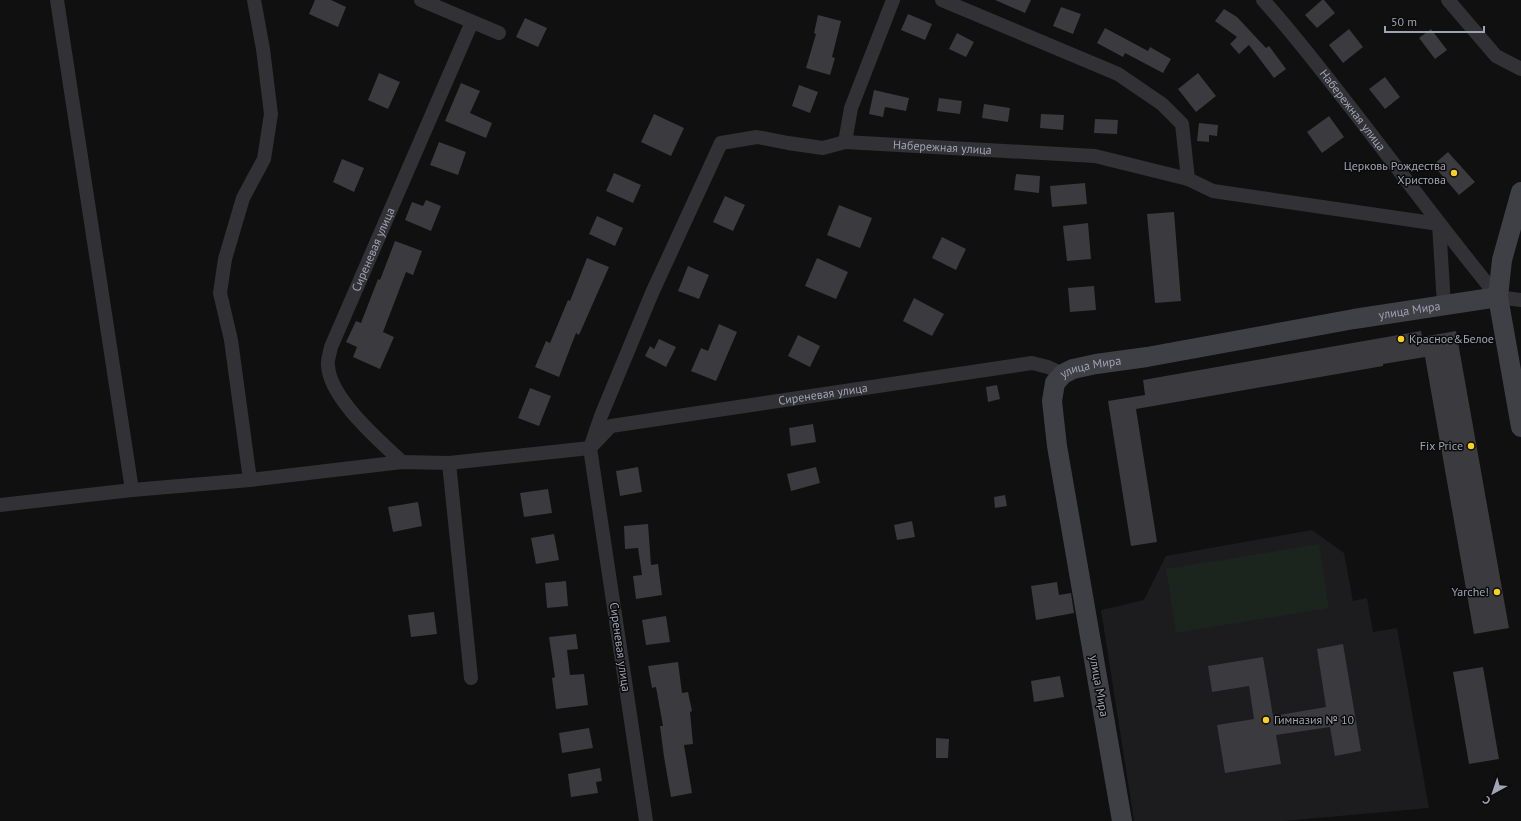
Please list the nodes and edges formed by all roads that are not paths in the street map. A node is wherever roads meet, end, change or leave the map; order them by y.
1 (57, 0) edge
2 (254, 0) edge
3 (421, 0) edge
4 (893, 0) edge
5 (942, 0) edge
6 (1263, 0) edge
7 (1448, 0) edge
8 (472, 22) junction
9 (499, 33) dead end
10 (1521, 69) edge
11 (845, 142) junction
12 (1188, 179) junction
13 (1521, 192) edge
14 (1439, 224) junction
15 (1498, 297) junction
16 (1521, 300) edge
17 (1444, 305) junction
18 (1063, 374) junction
19 (1521, 427) edge
20 (590, 448) junction
21 (402, 462) junction
22 (449, 463) junction
23 (250, 480) junction
24 (132, 490) junction
25 (0, 505) edge
26 (471, 678) dead end
27 (646, 821) edge
28 (1122, 821) edge

1 - 24 street
2 - 23 street
3 - 8 street
4 - 11 street
5 - 12 street
6 - 14 street, Набережная улица
7 - 10 street
8 - 9 street
8 - 21 street, Сиреневая улица
11 - 12 street, Набережная улица
11 - 20 street, Сиреневая улица
12 - 14 street, Набережная улица
13 - 15 street
14 - 15 street, Набережная улица
14 - 17 street
15 - 16 street
15 - 17 street, улица Мира
15 - 19 street
17 - 18 street, улица Мира
18 - 20 street, Сиреневая улица
18 - 28 street, улица Мира
20 - 22 street
20 - 27 street, Сиреневая улица
21 - 22 street
21 - 23 street
22 - 26 street
23 - 24 street
24 - 25 street

